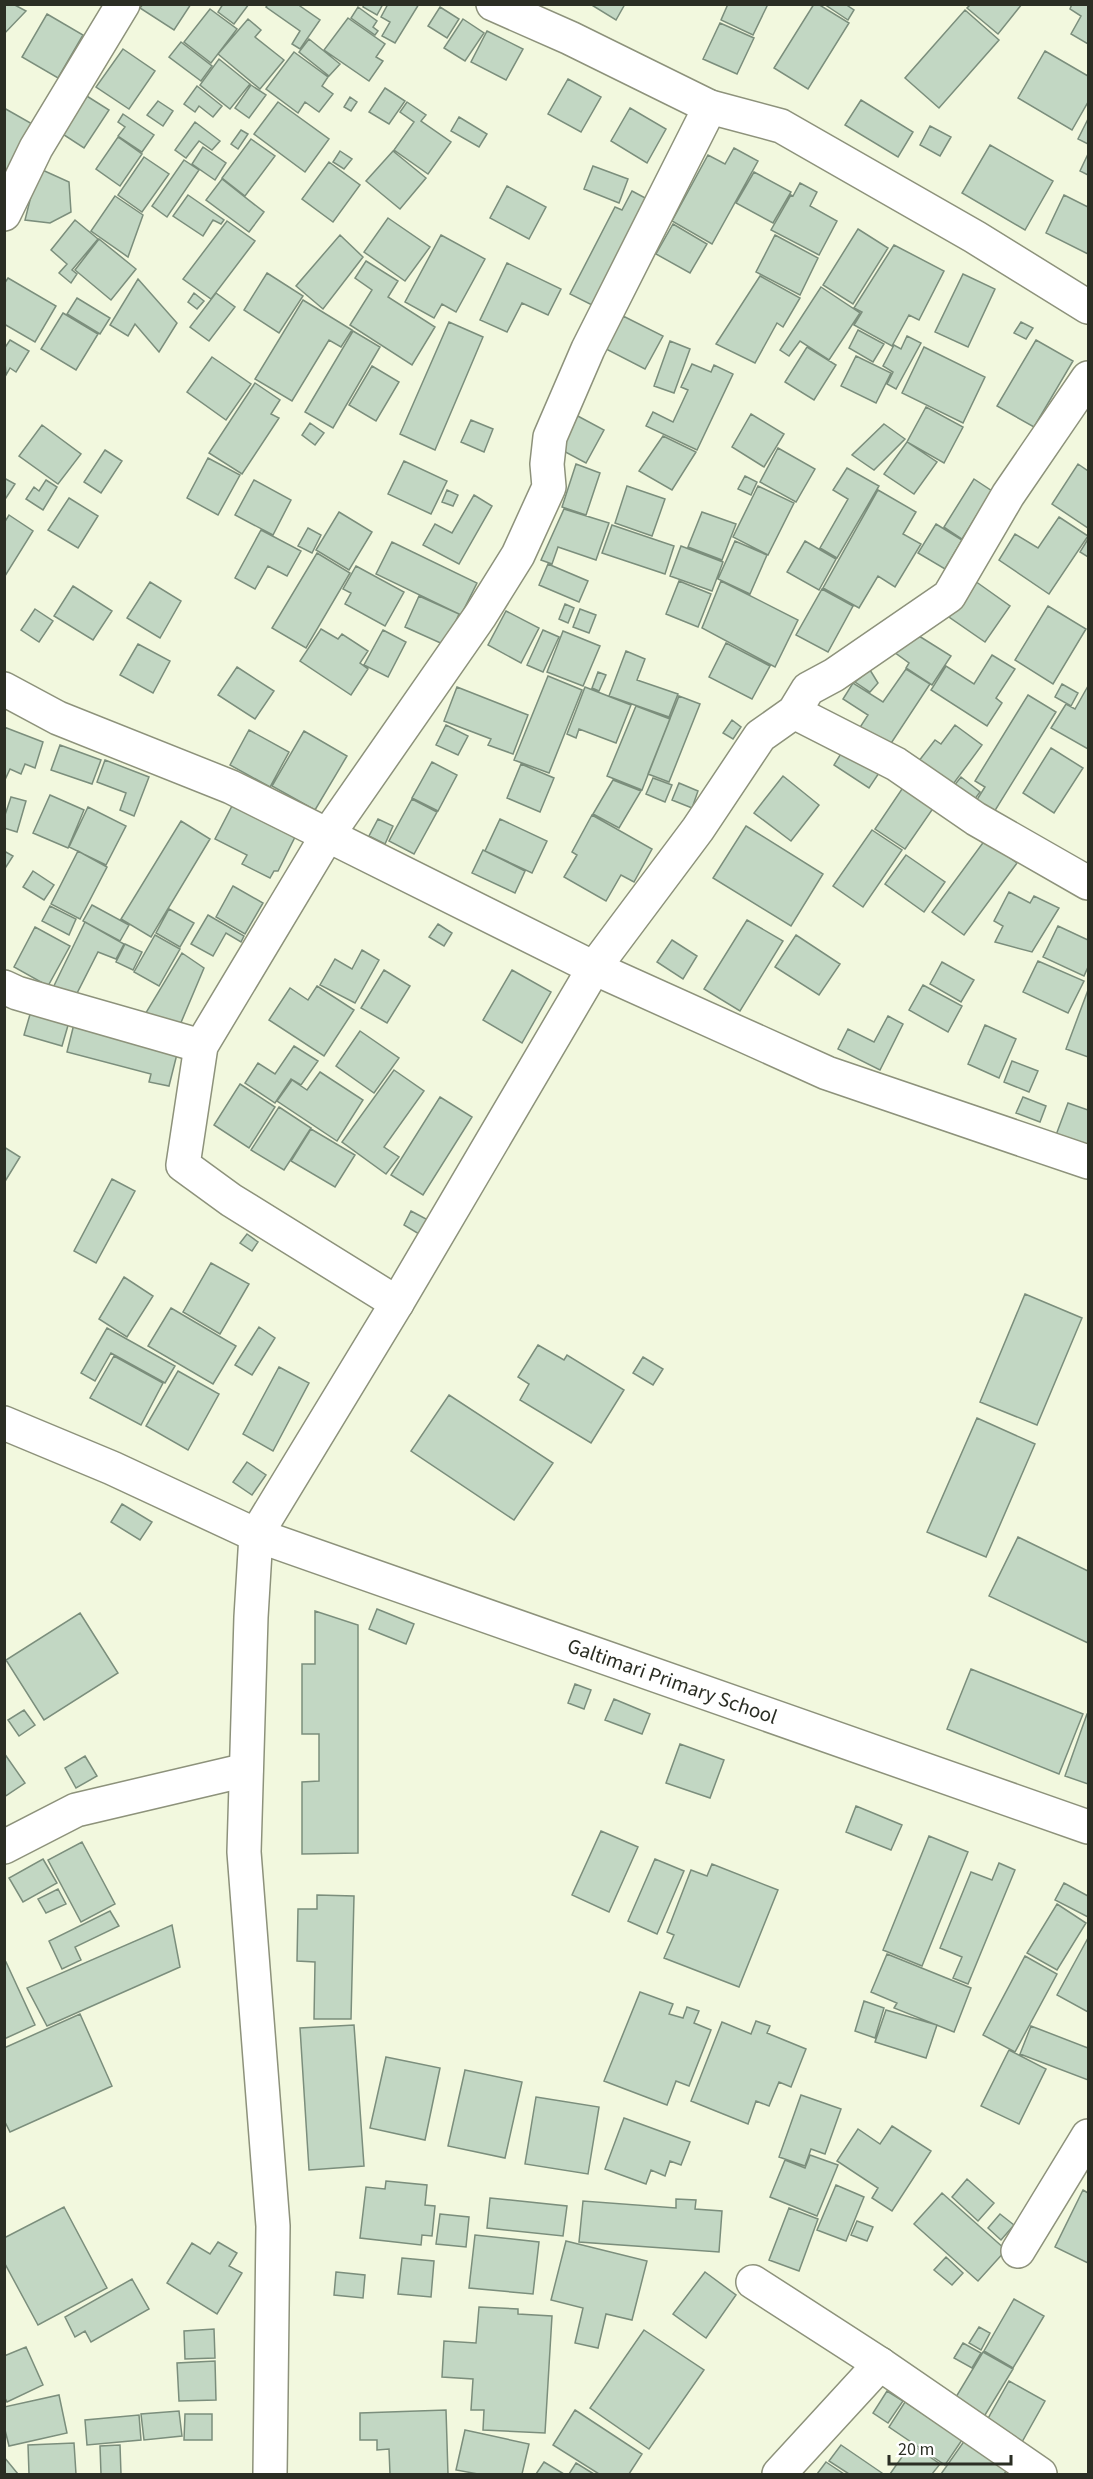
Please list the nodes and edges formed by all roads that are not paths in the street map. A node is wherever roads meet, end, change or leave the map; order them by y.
1 (123, 4) edge
2 (493, 4) edge
3 (710, 107) junction
4 (4, 214) edge
5 (1089, 307) edge
6 (1089, 378) edge
7 (4, 689) edge
8 (794, 712) junction
9 (327, 836) junction
10 (1089, 883) edge
11 (594, 968) junction
12 (4, 987) edge
13 (201, 1046) junction
14 (1089, 1162) edge
15 (397, 1303) junction
16 (4, 1423) edge
17 (256, 1535) junction
18 (246, 1770) junction
19 (1089, 1827) edge
20 (4, 1847) edge
21 (1089, 2136) edge
22 (1018, 2251) dead end
23 (753, 2282) dead end
24 (880, 2364) junction
25 (270, 2475) edge
26 (779, 2475) edge
27 (1040, 2475) edge

1 - 4 street
2 - 3 street
3 - 5 street
3 - 9 street
6 - 8 street
7 - 9 street
8 - 10 street
8 - 11 street
9 - 11 street
9 - 13 street
11 - 14 street
11 - 15 street
12 - 13 street
13 - 15 street
15 - 17 street
16 - 17 street, Galtimari Primary School
17 - 18 street
17 - 19 street, Galtimari Primary School
18 - 20 street
18 - 25 street
21 - 22 street
23 - 24 street
24 - 26 street
24 - 27 street

